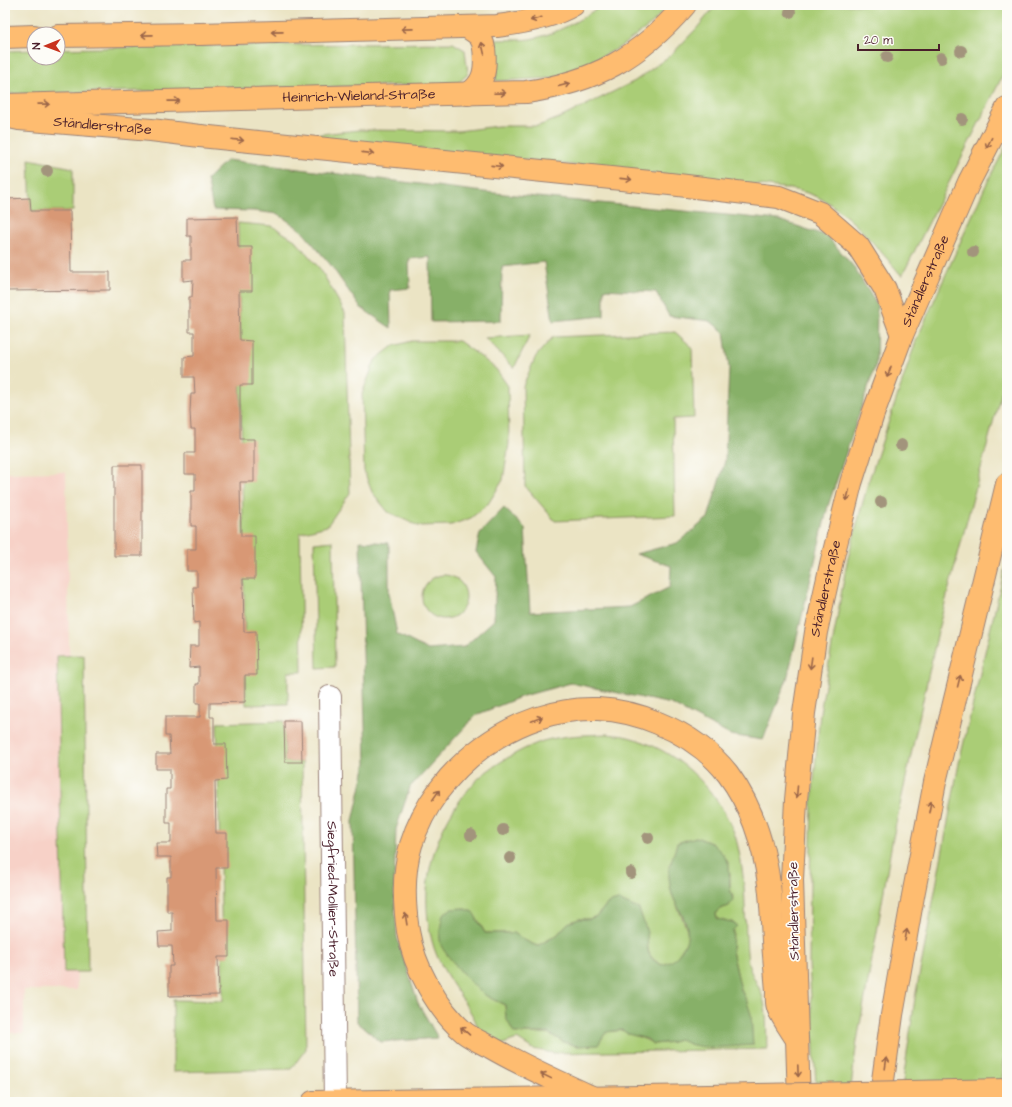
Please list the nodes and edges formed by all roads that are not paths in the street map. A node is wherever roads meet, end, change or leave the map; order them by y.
1 (573, 5) edge
2 (685, 5) edge
3 (467, 28) junction
4 (26, 36) edge
5 (66, 36) edge
6 (5, 37) edge
7 (468, 94) junction
8 (5, 105) edge
9 (1007, 108) edge
10 (5, 116) edge
11 (902, 335) junction
12 (1007, 484) edge
13 (330, 697) dead end
14 (797, 1039) junction
15 (1007, 1090) edge
16 (594, 1098) junction
17 (814, 1099) edge
18 (313, 1102) edge
19 (335, 1102) edge
20 (880, 1102) edge

1 -> 3 main road
7 -> 2 main road, Heinrich-Wieland-Straße
3 -> 5 main road
7 -> 3 main road
4 - 6 main road
8 -> 7 main road, Heinrich-Wieland-Straße
9 -> 11 main road, Ständlerstraße
10 -> 11 main road, Ständlerstraße
11 -> 14 main road, Ständlerstraße
20 -> 12 main road
13 - 19 street, Siegfried-Mollier-Straße
16 -> 14 main road
14 -> 17 main road, Ständlerstraße
15 - 17 main road, bridge
16 - 17 main road, bridge
16 - 19 main road
18 - 19 main road

